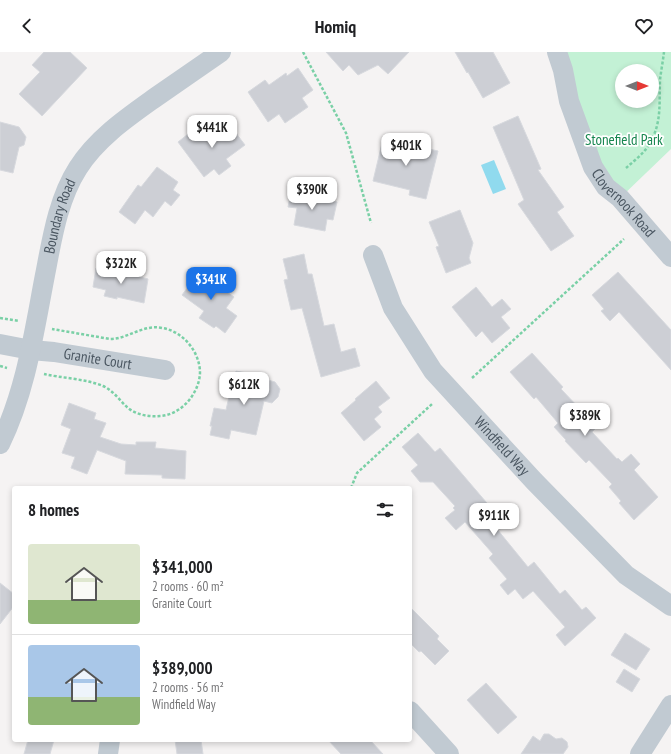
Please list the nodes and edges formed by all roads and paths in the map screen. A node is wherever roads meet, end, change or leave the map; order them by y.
1 (220, 52) edge
2 (303, 52) edge
3 (557, 52) edge
4 (664, 52) edge
5 (626, 168) dead end
6 (370, 223) dead end
7 (624, 239) dead end
8 (373, 255) dead end
9 (671, 257) edge
10 (0, 318) edge
11 (19, 321) dead end
12 (0, 344) edge
13 (31, 350) junction
14 (0, 366) edge
15 (10, 368) dead end
16 (165, 370) dead end
17 (472, 378) dead end
18 (432, 404) dead end
19 (0, 444) edge
20 (352, 486) edge
21 (671, 606) edge
22 (671, 705) edge
23 (412, 713) edge
24 (110, 742) edge
25 (108, 754) edge
26 (449, 754) edge
27 (640, 754) edge

1 - 13 street, Boundary Road
2 - 6 path
3 - 9 street, Clovernook Road
4 - 5 path
7 - 17 path
8 - 21 street, Windfield Way
10 - 11 path
12 - 13 street, Granite Court
13 - 16 street, Granite Court
13 - 19 street, Boundary Road
14 - 15 path
18 - 20 path
22 - 27 street
23 - 26 street
24 - 25 street

